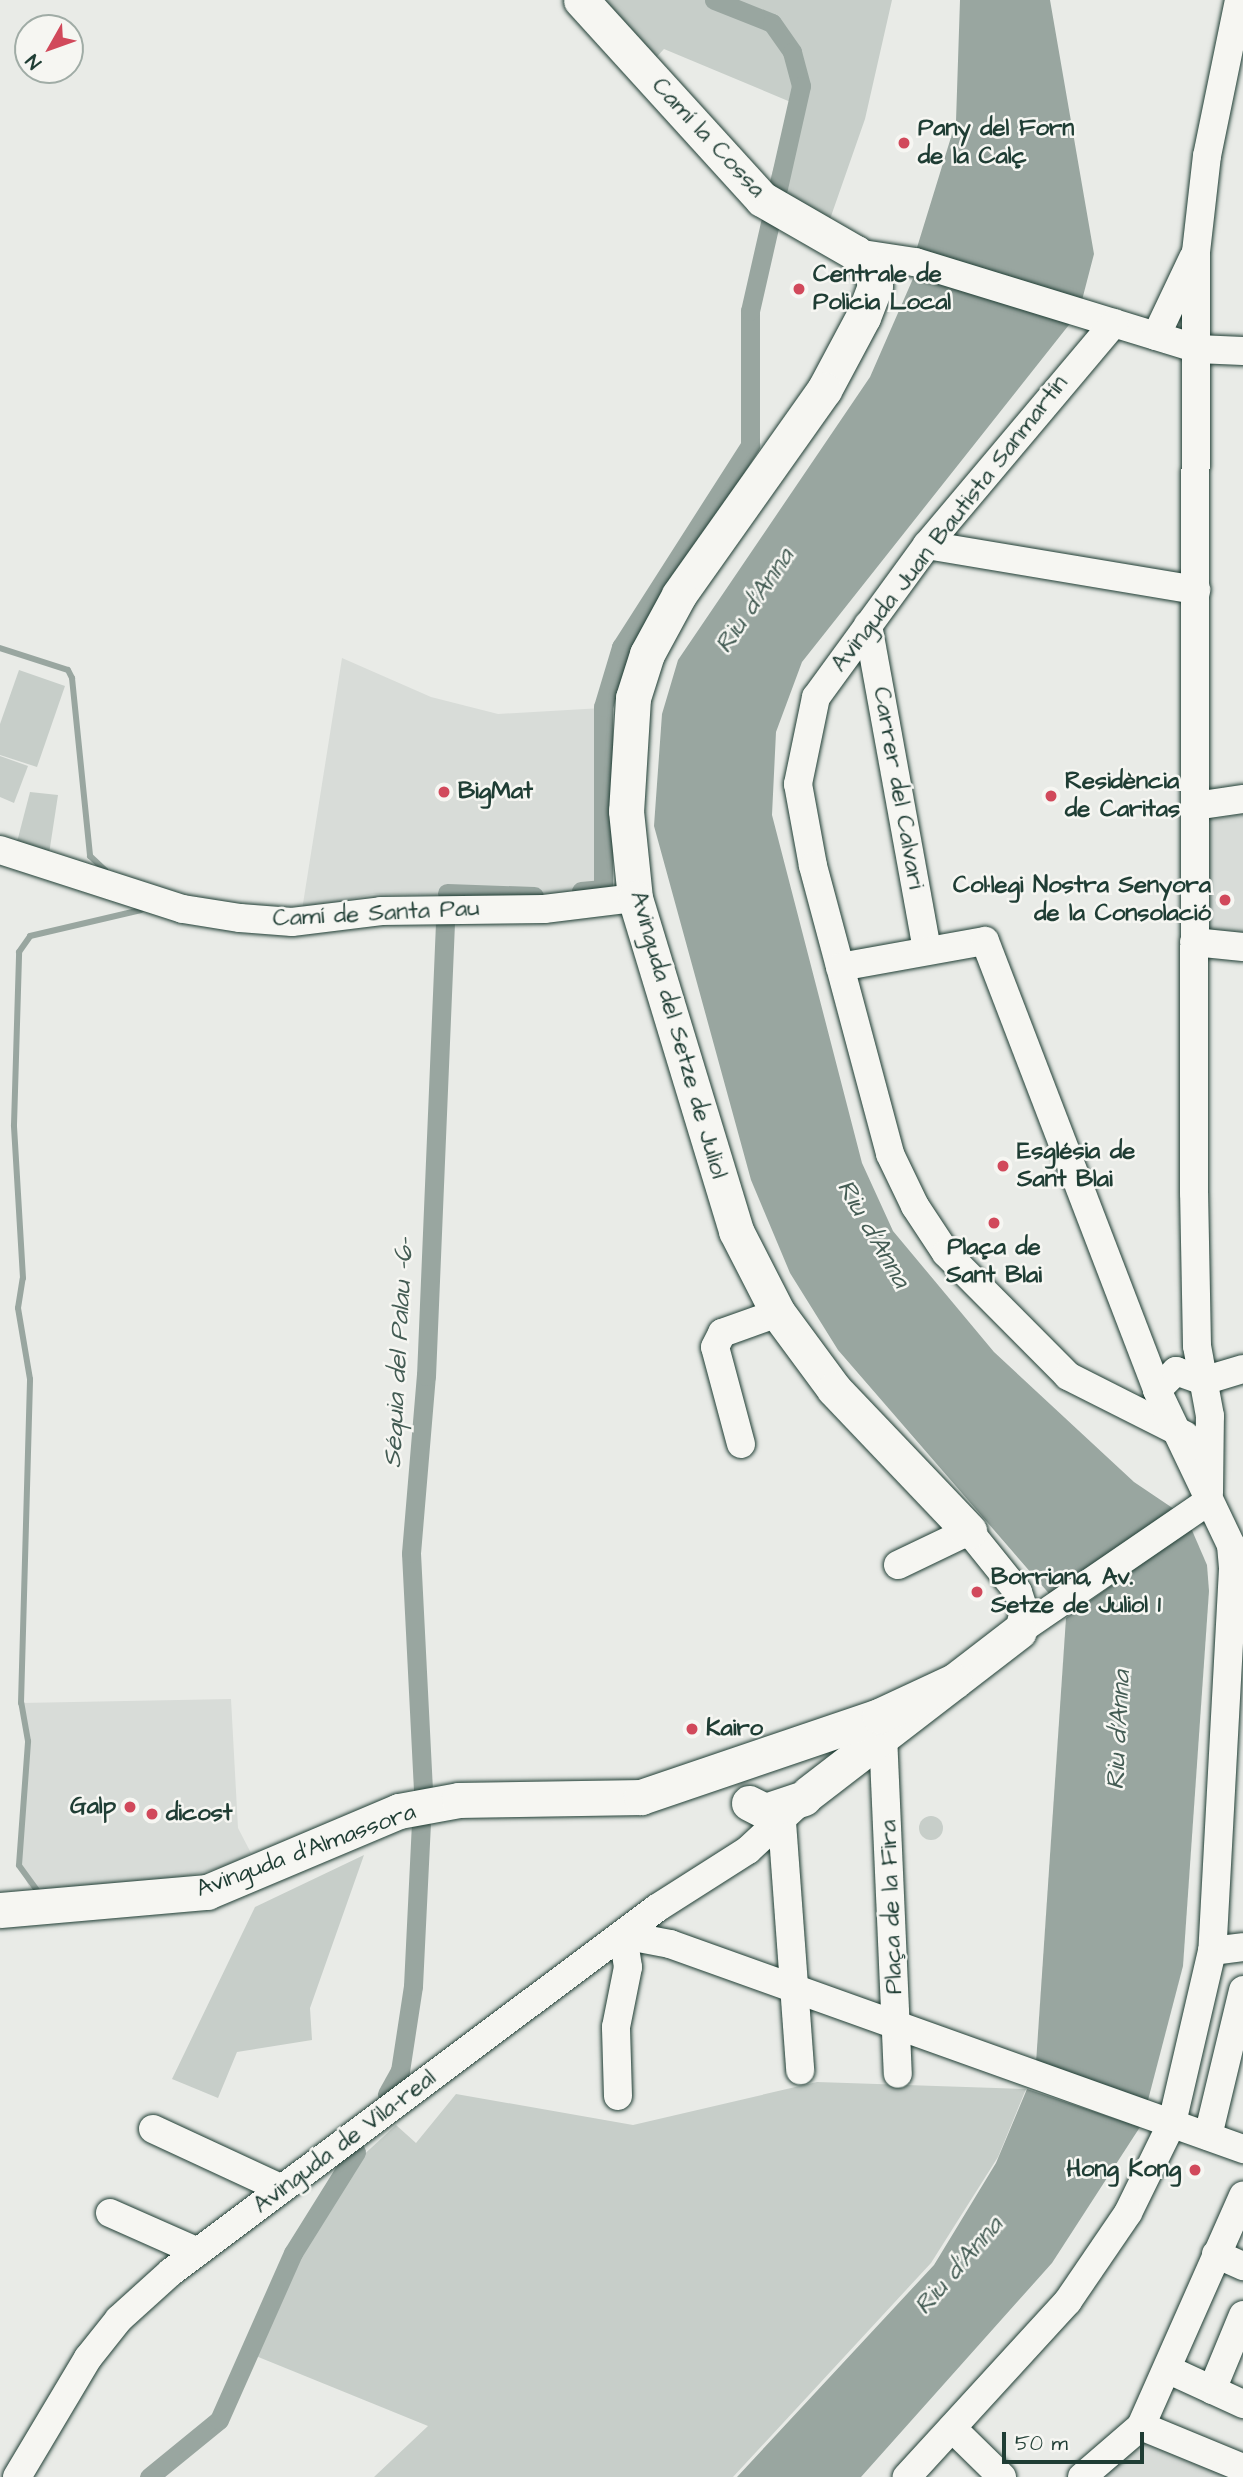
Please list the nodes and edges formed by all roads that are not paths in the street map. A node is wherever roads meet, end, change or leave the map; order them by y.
1 (581, 0) edge
2 (1239, 0) edge
3 (1196, 252) junction
4 (856, 253) junction
5 (911, 262) junction
6 (875, 286) junction
7 (1114, 323) junction
8 (1156, 336) junction
9 (1197, 349) junction
10 (1243, 351) edge
11 (927, 545) junction
12 (1196, 590) junction
13 (868, 625) junction
14 (1243, 799) edge
15 (1195, 806) junction
16 (0, 850) edge
17 (635, 898) junction
18 (1194, 942) junction
19 (1243, 947) edge
20 (927, 950) junction
21 (840, 967) junction
22 (778, 1313) junction
23 (1243, 1369) edge
24 (1203, 1381) junction
25 (1157, 1390) junction
26 (1210, 1416) junction
27 (1177, 1434) junction
28 (740, 1444) dead end
29 (1225, 1519) edge
30 (969, 1531) junction
31 (898, 1564) dead end
32 (1019, 1631) junction
33 (881, 1725) junction
34 (778, 1749) junction
35 (1233, 1764) edge
36 (694, 1781) junction
37 (748, 1802) junction
38 (798, 1804) junction
39 (727, 1858) junction
40 (657, 1908) junction
41 (0, 1910) edge
42 (623, 1935) junction
43 (661, 1941) junction
44 (1243, 1947) edge
45 (1212, 1951) junction
46 (793, 1988) junction
47 (1243, 1990) edge
48 (898, 2025) junction
49 (800, 2070) dead end
50 (898, 2074) dead end
51 (618, 2096) dead end
52 (1159, 2119) junction
53 (153, 2129) dead end
54 (1208, 2136) junction
55 (1243, 2149) edge
56 (282, 2189) junction
57 (1243, 2196) edge
58 (110, 2213) dead end
59 (198, 2252) junction
60 (1216, 2254) junction
61 (1243, 2266) edge
62 (1243, 2315) edge
63 (1167, 2368) junction
64 (1212, 2390) junction
65 (1243, 2404) edge
66 (1141, 2426) junction
67 (952, 2428) junction
68 (1243, 2468) edge
69 (18, 2477) edge
70 (907, 2477) edge
71 (1002, 2477) edge
72 (1082, 2477) edge

1 - 4 main road, Camí la Cossa
2 - 3 street
3 - 8 street
3 - 9 street
4 - 5 street
4 - 6 main road
5 - 6 street, Avinguda del Setze de Juliol
5 - 7 street
6 - 17 main road, Avinguda del Setze de Juliol
7 - 8 street
7 - 11 street, Avinguda Juan Bautista Sanmartín
8 - 9 street
9 - 10 street
9 - 12 street
11 - 12 street
11 - 13 street, Avinguda Juan Bautista Sanmartín
12 - 15 street
13 - 20 street, Carrer del Calvari
13 - 21 street, Avinguda Juan Bautista Sanmartín
14 - 15 street
15 - 18 street
16 - 17 street, Camí de Santa Pau
17 - 22 main road, Avinguda del Setze de Juliol
18 - 19 street
18 - 24 street
20 - 21 street
20 - 25 street
21 - 27 street, Avinguda Juan Bautista Sanmartín
22 - 28 street
22 - 30 main road, Avinguda del Setze de Juliol
23 - 24 street
24 - 25 street
24 - 26 street
25 - 27 street
26 - 27 street
26 - 29 street
27 - 29 street
29 - 32 street
29 - 35 street
30 - 31 street
30 - 32 street, Avinguda del Setze de Juliol
32 - 33 main road
33 - 34 main road, Avinguda d'Almassora
33 - 38 main road, Avinguda de Vila-real
33 - 48 street, Plaça de la Fira
34 - 36 main road, Avinguda d'Almassora
34 - 37 main road, Avinguda de Vila-real
34 - 38 main road
35 - 45 street
36 - 37 main road
36 - 41 main road, Avinguda d'Almassora
37 - 38 main road, Avinguda de Vila-real
37 - 39 street, Avinguda de Vila-real
38 - 39 street, Avinguda de Vila-real
38 - 46 street
39 - 40 street, Avinguda de Vila-real
40 - 42 street, Avinguda de Vila-real
40 - 43 street
42 - 43 street
42 - 51 street
42 - 56 street, Avinguda de Vila-real
43 - 46 street
44 - 45 street
45 - 52 street
46 - 48 street
46 - 49 street
47 - 54 street
48 - 50 street
48 - 52 street, Plaça de la Fira
52 - 54 street, Plaça de la Fira
52 - 67 street
53 - 56 street
54 - 55 street, Plaça de la Fira
56 - 59 street, Avinguda de Vila-real
57 - 60 street
58 - 59 street
59 - 69 street, Avinguda de Vila-real
60 - 61 street
60 - 63 street
62 - 64 street
63 - 64 street
63 - 66 street
64 - 65 street
66 - 68 street
66 - 72 street
67 - 70 street
67 - 71 street

